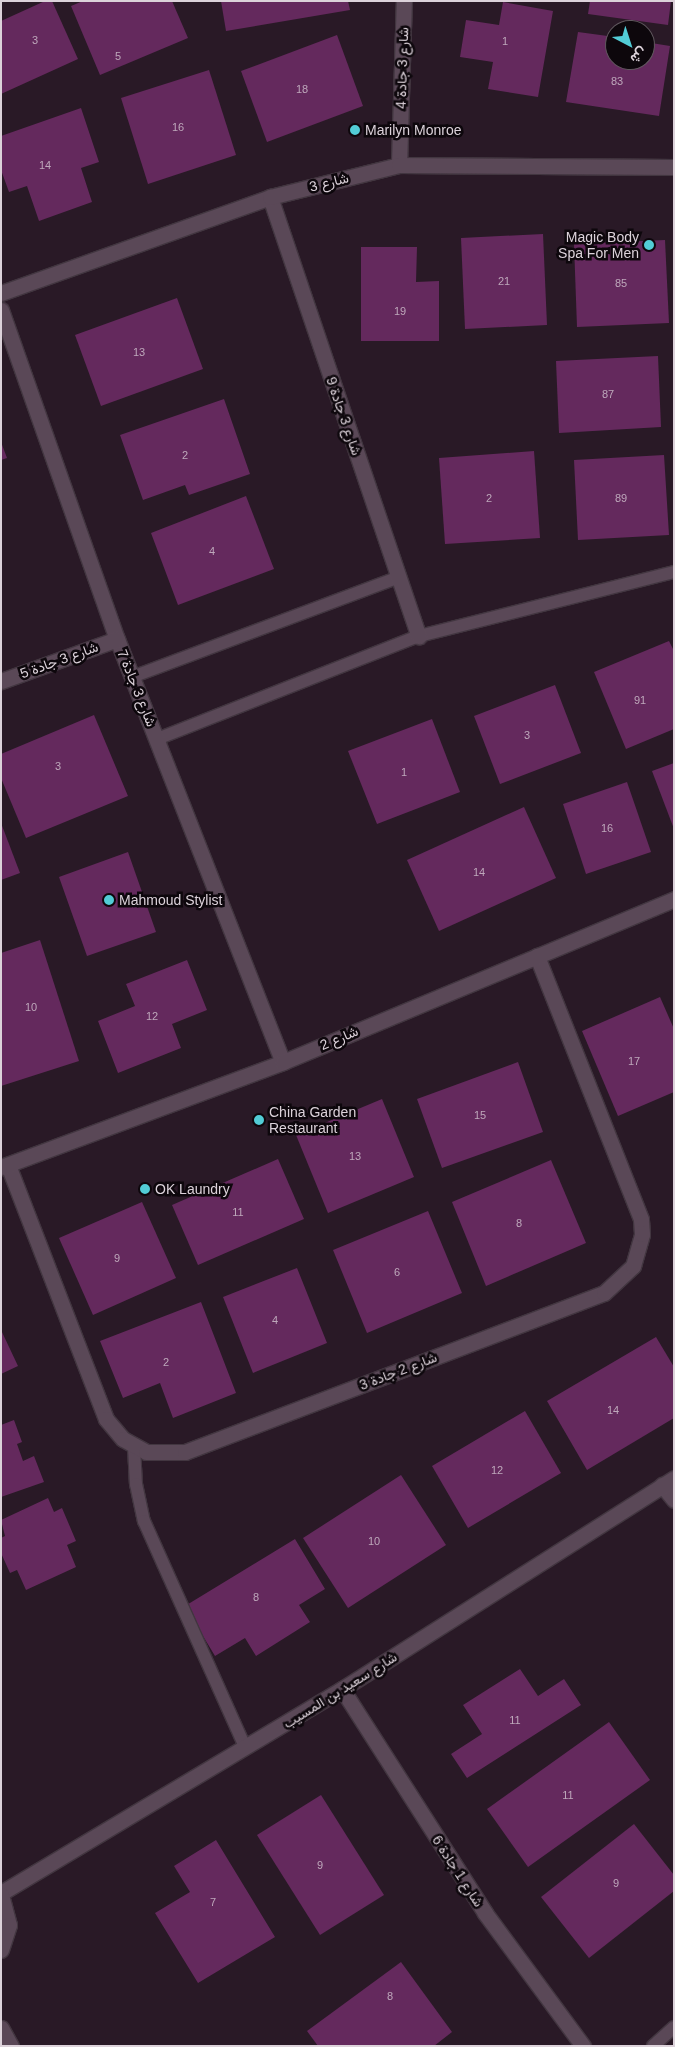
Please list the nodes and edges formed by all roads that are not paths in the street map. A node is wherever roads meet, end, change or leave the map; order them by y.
1 (404, 1) edge
2 (399, 165) junction
3 (674, 167) edge
4 (270, 197) junction
5 (1, 293) edge
6 (1, 310) edge
7 (674, 572) edge
8 (399, 577) junction
9 (419, 636) junction
10 (117, 638) junction
11 (132, 677) junction
12 (1, 681) edge
13 (157, 740) junction
14 (674, 899) edge
15 (537, 956) junction
16 (283, 1062) junction
17 (5, 1166) edge
18 (134, 1447) junction
19 (668, 1481) edge
20 (674, 1500) edge
21 (342, 1690) junction
22 (245, 1748) junction
23 (1, 1894) edge
24 (1, 1950) edge
25 (674, 2027) edge
26 (1, 2028) edge
27 (11, 2046) edge
28 (583, 2046) edge
29 (653, 2046) edge

1 - 2 street, شارع 3 جادة 4
2 - 3 street, شارع 3
2 - 4 street, شارع 3
4 - 5 street, شارع 3
4 - 8 street, شارع 3 جادة 9
6 - 10 street, شارع 3 جادة 7
7 - 9 lane
8 - 9 street, شارع 3 جادة 9
8 - 11 lane
9 - 13 lane
10 - 11 street, شارع 3 جادة 7
10 - 12 street, شارع 3 جادة 5
11 - 13 street, شارع 3 جادة 7
13 - 16 street, شارع 3 جادة 7
14 - 15 street, شارع 2
15 - 16 street, شارع 2
15 - 18 street, شارع 2 جادة 3
16 - 17 street, شارع 2
17 - 18 street, شارع 2 جادة 3
18 - 22 lane
19 - 20 street
19 - 21 street, شارع سعيد بن المسيب
21 - 22 street, شارع سعيد بن المسيب
21 - 28 street, شارع 1 جادة 6
22 - 23 street, شارع سعيد بن المسيب
23 - 24 street
25 - 29 lane
26 - 27 street

